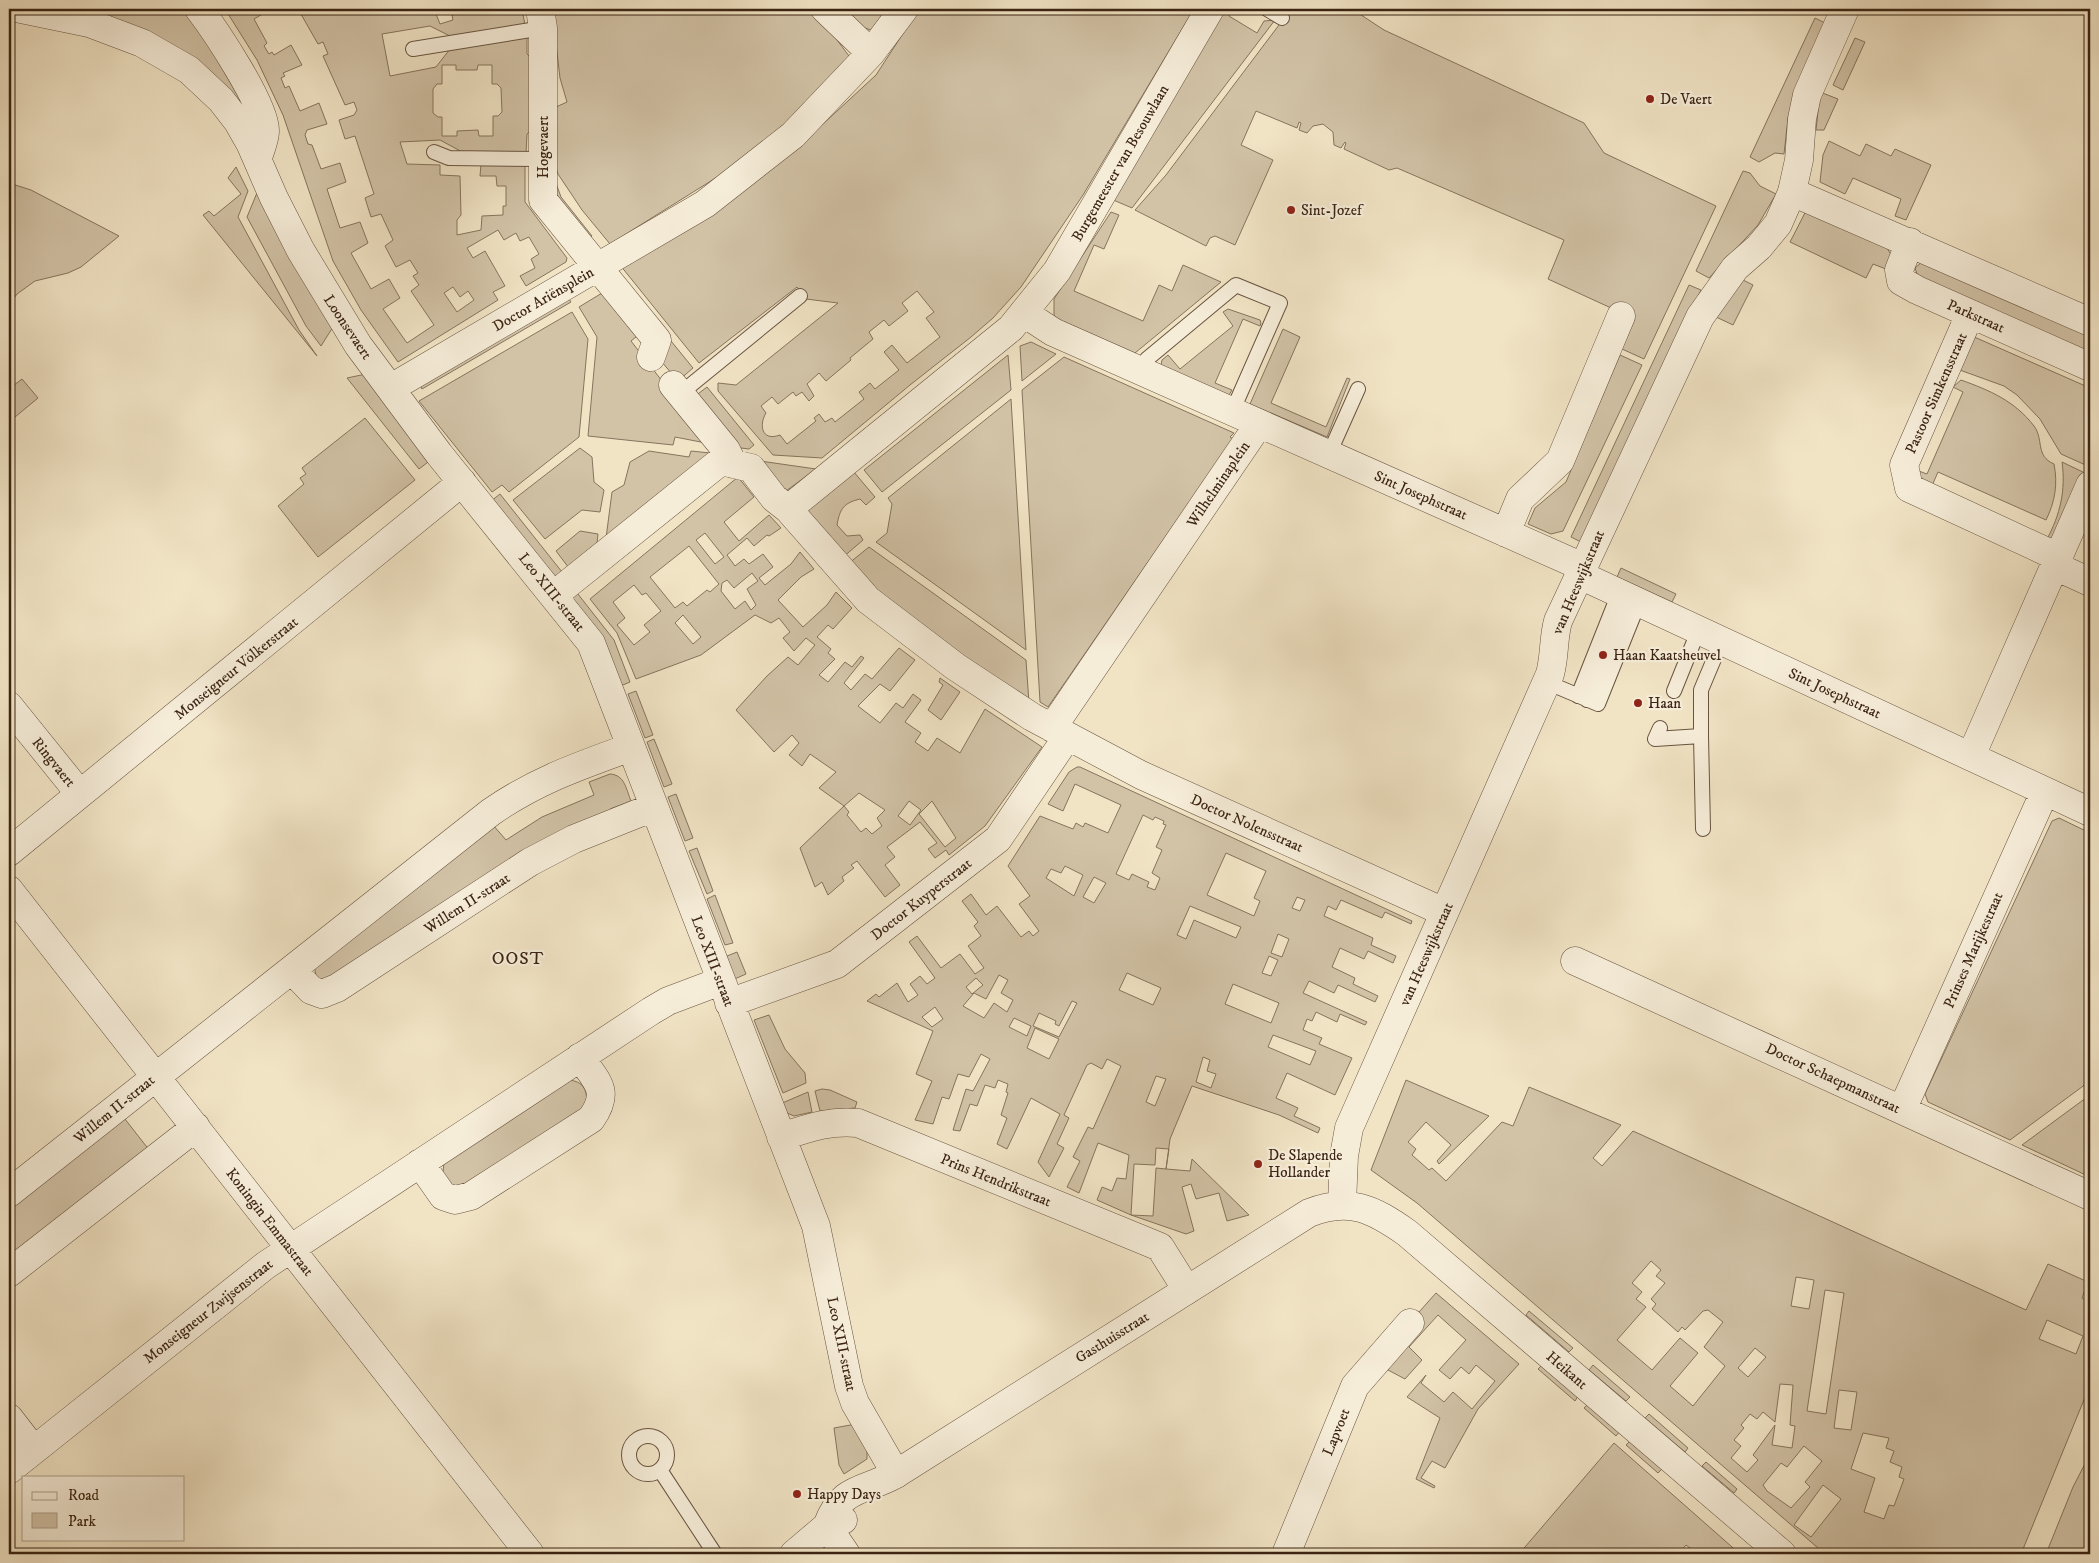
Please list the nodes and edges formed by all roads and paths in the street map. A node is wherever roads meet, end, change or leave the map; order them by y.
1 (21, 9) edge
2 (199, 9) edge
3 (825, 9) edge
4 (904, 9) edge
5 (1210, 9) edge
6 (1267, 9) edge
7 (1845, 9) edge
8 (542, 18) edge
9 (1282, 18) dead end
10 (413, 49) dead end
11 (871, 53) junction
12 (434, 152) dead end
13 (258, 158) junction
14 (542, 159) junction
15 (1792, 192) junction
16 (1910, 242) junction
17 (597, 266) junction
18 (800, 296) dead end
19 (1024, 313) junction
20 (1970, 314) junction
21 (1620, 316) dead end
22 (2090, 322) edge
23 (651, 357) dead end
24 (2090, 366) edge
25 (1140, 371) junction
26 (391, 388) junction
27 (677, 389) joint
28 (1358, 389) dead end
29 (1232, 412) junction
30 (1259, 424) junction
31 (1329, 454) junction
32 (733, 464) junction
33 (462, 482) junction
34 (2090, 485) edge
35 (788, 509) junction
36 (1506, 533) junction
37 (2057, 561) junction
38 (1581, 571) junction
39 (2090, 582) edge
40 (554, 595) junction
41 (1629, 597) junction
42 (1710, 635) junction
43 (1546, 682) junction
44 (1676, 686) dead end
45 (1583, 698) junction
46 (9, 706) edge
47 (1060, 733) junction
48 (1658, 734) dead end
49 (1702, 736) junction
50 (631, 747) junction
51 (1971, 756) junction
52 (2045, 791) junction
53 (80, 794) junction
54 (654, 807) junction
55 (2090, 812) edge
56 (1703, 829) dead end
57 (9, 852) edge
58 (9, 890) edge
59 (1444, 912) junction
60 (1575, 961) dead end
61 (292, 970) junction
62 (725, 992) junction
63 (580, 1058) junction
64 (155, 1077) junction
65 (1902, 1110) junction
66 (196, 1127) junction
67 (781, 1137) junction
68 (420, 1163) junction
69 (9, 1193) edge
70 (2090, 1196) edge
71 (1342, 1204) junction
72 (291, 1248) junction
73 (9, 1273) edge
74 (1187, 1290) junction
75 (1410, 1323) dead end
76 (9, 1418) edge
77 (33, 1449) junction
78 (9, 1470) edge
79 (660, 1470) dead end
80 (891, 1476) junction
81 (827, 1526) junction
82 (530, 1554) edge
83 (715, 1554) edge
84 (794, 1554) edge
85 (846, 1554) edge
86 (1286, 1554) edge
87 (1782, 1554) edge

1 - 13 street, Loonsevaert
2 - 13 street
3 - 11 street
4 - 11 street
5 - 19 street, Burgemeester van Besouwlaan
6 - 9 lane
7 - 15 street, van Heeswijkstraat
8 - 10 lane
8 - 14 street, Hogevaert
11 - 17 street
12 - 14 lane
13 - 26 street, Loonsevaert
14 - 17 street, Hogevaert
15 - 16 street
15 - 38 street, van Heeswijkstraat
16 - 20 street, Parkstraat
16 - 22 street
17 - 23 street, Doctor Ariënsplein
17 - 26 street, Doctor Ariënsplein
18 - 27 lane
19 - 25 street, Wilhelminaplein
19 - 35 street
20 - 24 street, Parkstraat
20 - 37 street, Pastoor Simkensstraat
21 - 36 street
25 - 29 street, Wilhelminaplein
25 - 29 lane
26 - 33 street, Loonsevaert
27 - 32 street
28 - 31 lane
29 - 30 street, Wilhelminaplein
30 - 31 street, Sint Josephstraat
30 - 47 street, Wilhelminaplein
31 - 36 street, Sint Josephstraat
32 - 35 street
32 - 40 street
33 - 40 street, Leo XIII-straat
33 - 53 street, Monseigneur Völkerstraat
34 - 37 street
35 - 47 street
36 - 38 street, Sint Josephstraat
37 - 39 street
37 - 51 street
38 - 41 street, Sint Josephstraat
38 - 43 street, van Heeswijkstraat
40 - 50 street, Leo XIII-straat
41 - 42 street, Sint Josephstraat
41 - 45 lane
41 - 45 lane
42 - 44 lane
42 - 49 lane
42 - 51 street, Sint Josephstraat
43 - 45 lane
43 - 59 street, van Heeswijkstraat
46 - 53 street, Ringvaert
47 - 59 street, Doctor Nolensstraat
47 - 62 street, Doctor Kuyperstraat
48 - 49 lane
49 - 56 lane
50 - 54 street, Leo XIII-straat
50 - 61 street, Willem II-straat
51 - 52 street, Sint Josephstraat
52 - 55 street, Sint Josephstraat
52 - 65 street, Prinses Marijkestraat
53 - 57 street, Monseigneur Völkerstraat
54 - 61 street, Willem II-straat
54 - 62 street, Leo XIII-straat
58 - 64 street, Koningin Emmastraat
59 - 71 street, van Heeswijkstraat
60 - 65 street, Doctor Schaepmanstraat
61 - 64 street, Willem II-straat
62 - 63 street, Monseigneur Zwijsenstraat
62 - 67 street, Leo XIII-straat
63 - 68 street, Monseigneur Zwijsenstraat
63 - 68 street
64 - 66 street, Koningin Emmastraat
64 - 69 street, Willem II-straat
65 - 70 street, Doctor Schaepmanstraat
66 - 72 street, Koningin Emmastraat
66 - 73 street
67 - 74 street, Prins Hendrikstraat
67 - 80 street, Leo XIII-straat
68 - 72 street, Monseigneur Zwijsenstraat
71 - 74 street, Gasthuisstraat
71 - 87 street, Heikant
72 - 77 street, Monseigneur Zwijsenstraat
72 - 82 street, Koningin Emmastraat
74 - 80 street, Gasthuisstraat
75 - 86 street, Lapvoet
76 - 77 street
77 - 78 street, Monseigneur Zwijsenstraat
79 - 83 lane
80 - 81 street, Gasthuisstraat
81 - 84 street, Gasthuisstraat
81 - 85 street

